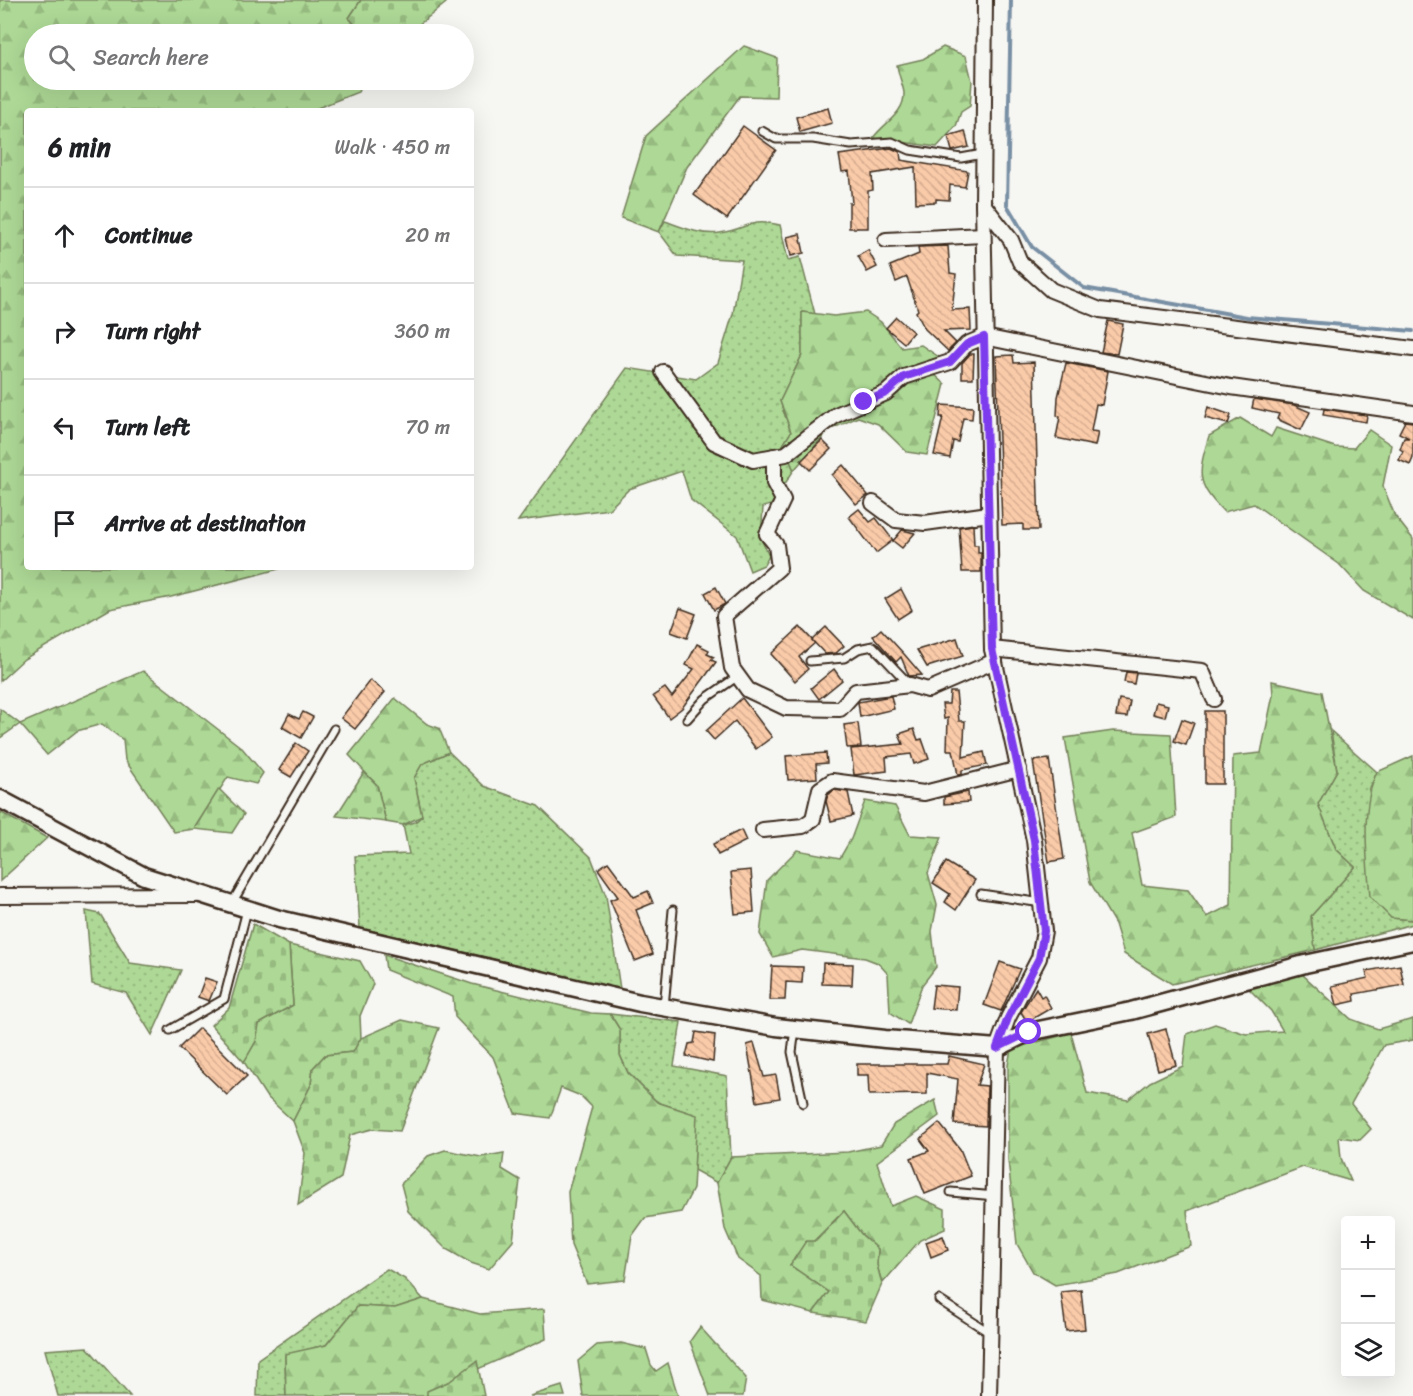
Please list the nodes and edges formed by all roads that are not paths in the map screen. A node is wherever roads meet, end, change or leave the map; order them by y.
1 (985, 0) edge
2 (762, 131) dead end
3 (983, 154) junction
4 (983, 204) junction
5 (983, 235) junction
6 (886, 240) dead end
7 (984, 337) junction
8 (1413, 349) edge
9 (663, 372) dead end
10 (1413, 413) edge
11 (774, 456) junction
12 (873, 502) dead end
13 (989, 514) junction
14 (994, 655) junction
15 (810, 661) dead end
16 (738, 676) junction
17 (910, 685) junction
18 (1214, 699) dead end
19 (687, 719) dead end
20 (334, 729) dead end
21 (1019, 769) junction
22 (0, 799) edge
23 (763, 830) dead end
24 (981, 894) dead end
25 (198, 895) junction
26 (0, 896) edge
27 (1042, 903) junction
28 (239, 908) junction
29 (673, 910) dead end
30 (1413, 941) edge
31 (664, 1007) junction
32 (795, 1029) junction
33 (170, 1030) dead end
34 (997, 1048) junction
35 (803, 1103) dead end
36 (951, 1192) dead end
37 (995, 1196) junction
38 (939, 1300) dead end
39 (990, 1333) junction
40 (989, 1396) edge

1 - 3 street
2 - 3 lane
3 - 4 street
4 - 5 street
4 - 8 street
5 - 6 street
5 - 7 street
7 - 10 street
7 - 11 street
7 - 13 street
9 - 11 street
11 - 16 street
12 - 13 street
13 - 14 street
14 - 17 street
14 - 18 street
14 - 21 street
15 - 17 lane
16 - 17 street
16 - 19 lane
20 - 28 lane
21 - 23 street
21 - 27 street
22 - 25 street
24 - 27 lane
25 - 26 street
25 - 28 street
27 - 34 street
28 - 31 street
28 - 33 lane
29 - 31 lane
30 - 34 street
31 - 32 street
32 - 34 street
32 - 35 lane
34 - 37 street
36 - 37 lane
37 - 39 street
38 - 39 lane
39 - 40 street

